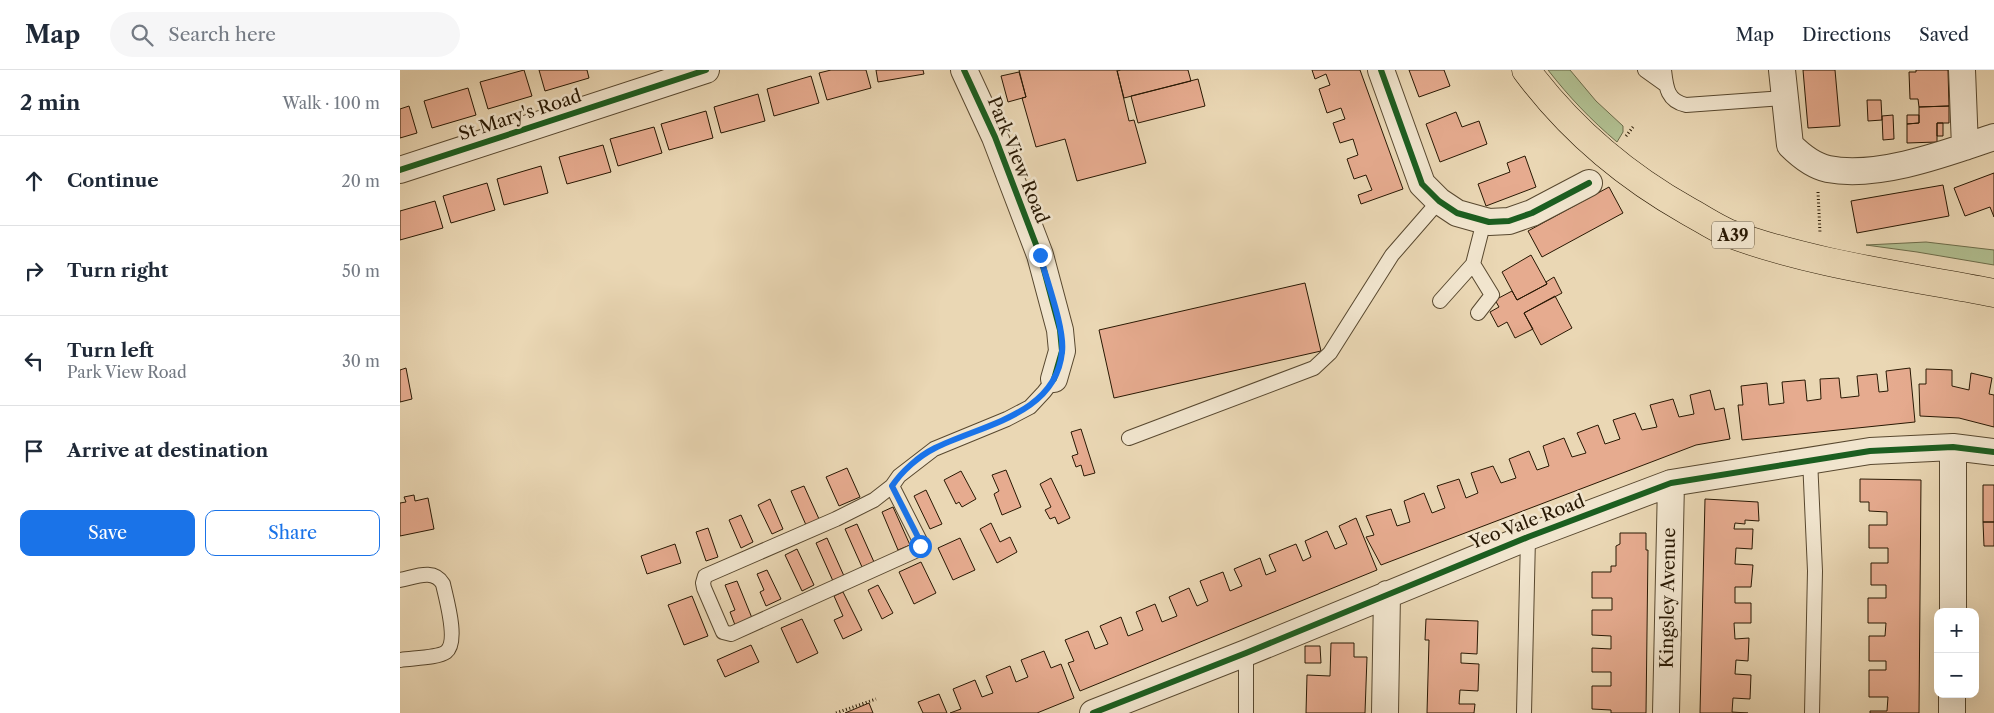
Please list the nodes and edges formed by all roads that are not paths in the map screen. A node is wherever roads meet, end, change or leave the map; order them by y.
1 (706, 70) edge
2 (964, 70) edge
3 (1380, 70) edge
4 (1526, 70) edge
5 (1645, 70) edge
6 (1664, 70) edge
7 (1782, 70) edge
8 (1962, 70) edge
9 (1666, 85) junction
10 (1784, 98) junction
11 (1994, 137) edge
12 (1965, 147) junction
13 (400, 170) edge
14 (1589, 182) dead end
15 (1439, 201) junction
16 (1484, 221) junction
17 (1473, 264) junction
18 (1994, 293) edge
19 (1440, 301) dead end
20 (1478, 313) dead end
21 (1054, 379) joint
22 (1129, 438) dead end
23 (1953, 447) junction
24 (1994, 452) edge
25 (1810, 459) junction
26 (1671, 483) junction
27 (892, 486) junction
28 (1528, 537) junction
29 (400, 580) edge
30 (1387, 594) junction
31 (1953, 608) edge
32 (1246, 653) junction
33 (400, 660) edge
34 (1952, 698) edge
35 (1093, 713) edge
36 (1246, 713) edge
37 (1385, 713) edge
38 (1524, 713) edge
39 (1666, 713) edge
40 (1812, 713) edge
41 (1952, 713) edge

1 - 13 street, St Mary's Road
2 - 21 street, Park View Road
3 - 15 street
4 - 18 main road, A39
5 - 9 lane
6 - 9 lane
7 - 10 street
8 - 12 street
9 - 10 lane
10 - 12 street
11 - 12 street
14 - 16 street
15 - 16 street
15 - 22 lane
16 - 17 lane
17 - 19 lane
17 - 20 lane
21 - 27 lane
23 - 24 street, Yeo Vale Road
23 - 25 street, Yeo Vale Road
23 - 31 street
25 - 26 street, Yeo Vale Road
25 - 40 lane
26 - 28 street, Yeo Vale Road
26 - 39 street, Kingsley Avenue
27 - 27 lane
28 - 30 street, Yeo Vale Road
28 - 38 lane
29 - 33 lane
30 - 32 street, Yeo Vale Road
30 - 37 street
32 - 35 street, Yeo Vale Road
32 - 36 lane
34 - 41 street

